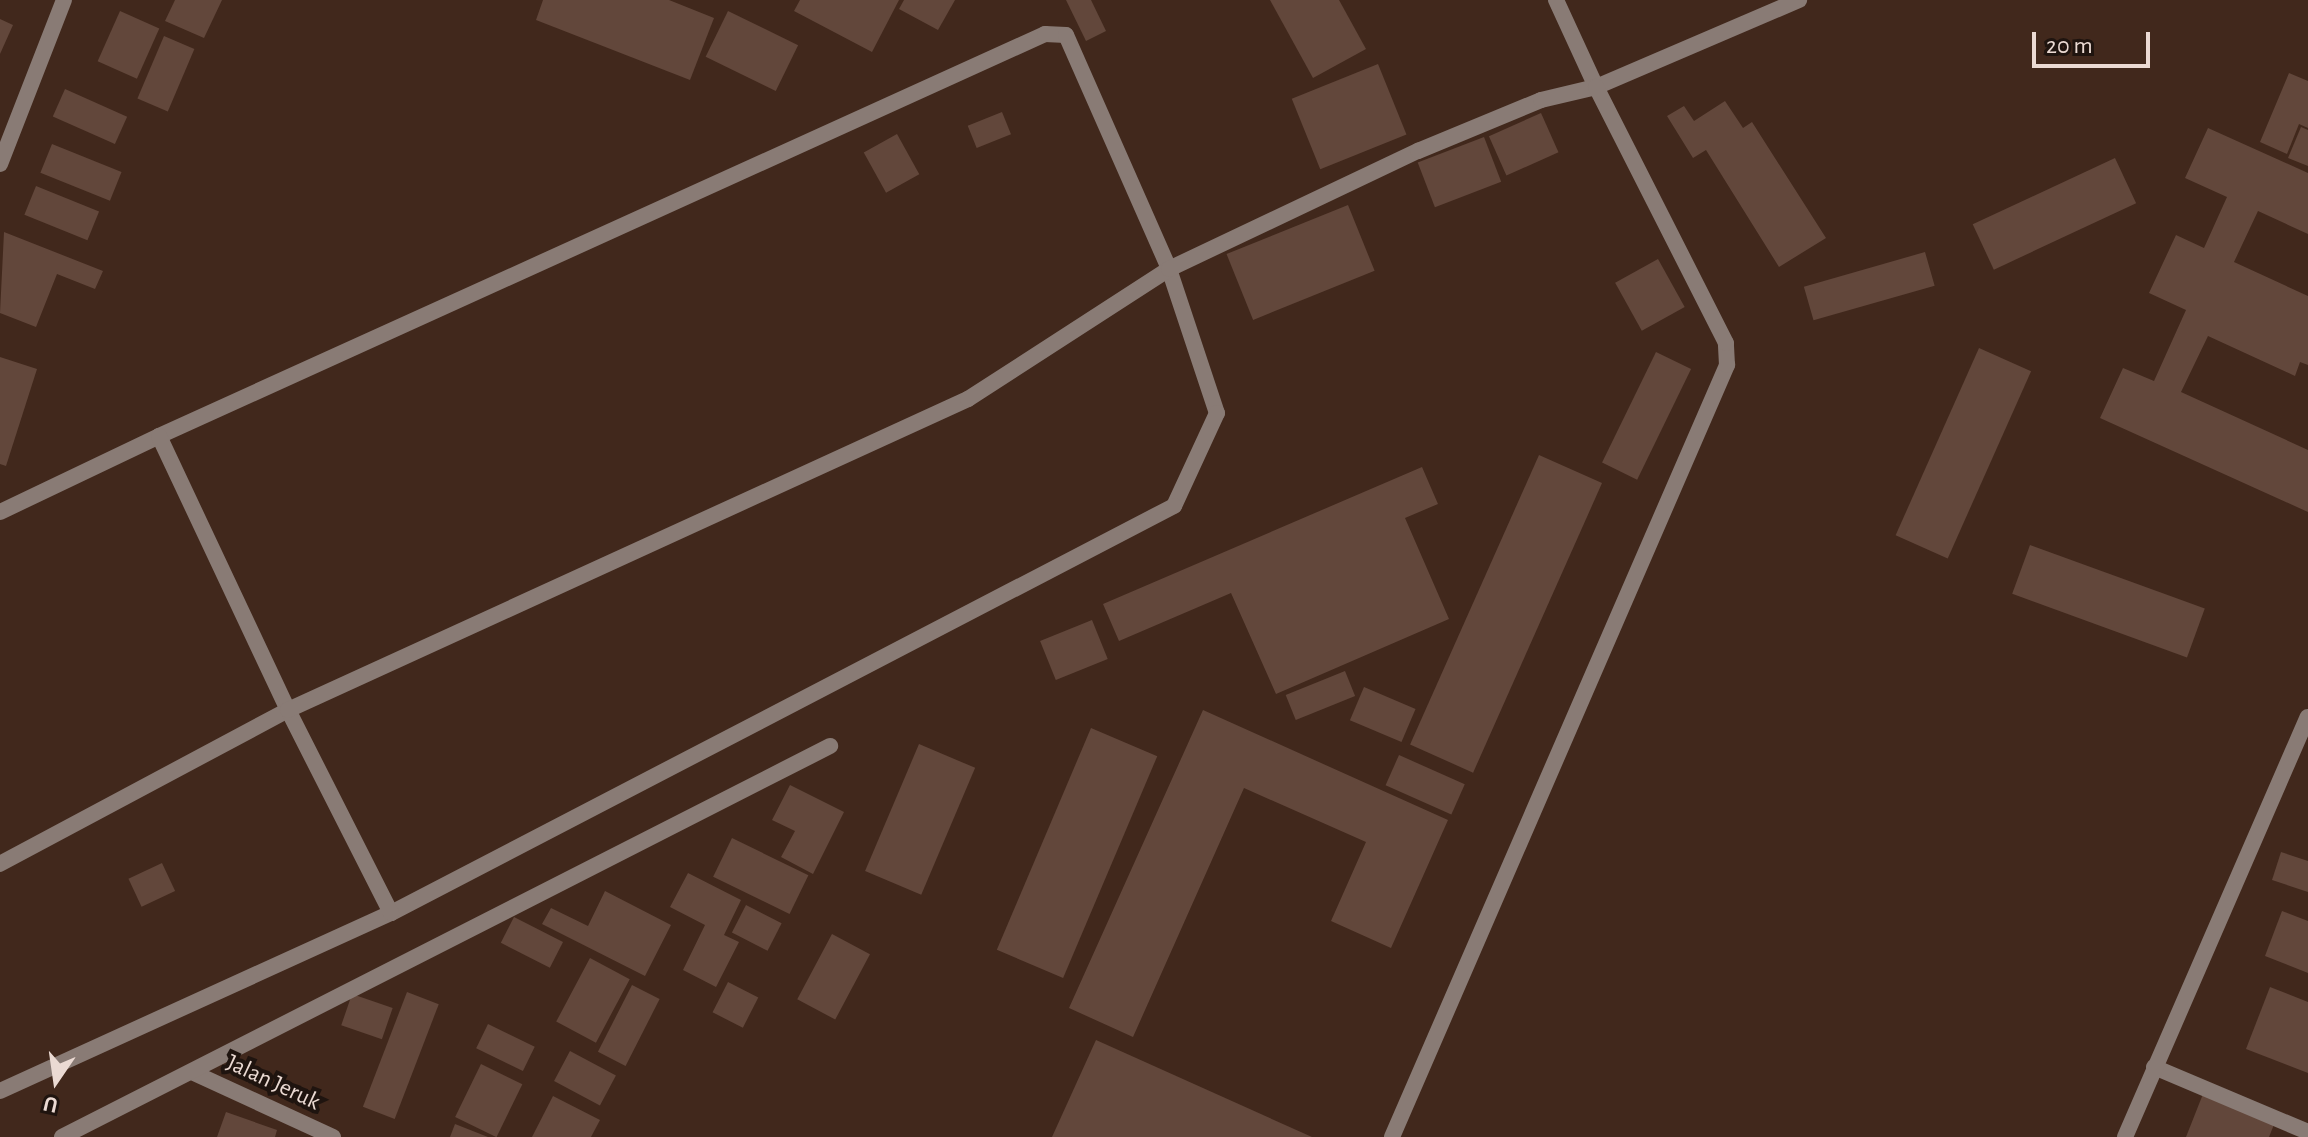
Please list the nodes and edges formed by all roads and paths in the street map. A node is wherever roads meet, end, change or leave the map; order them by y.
1 (64, 0) edge
2 (1556, 0) edge
3 (1799, 0) edge
4 (1596, 87) junction
5 (0, 164) edge
6 (1169, 269) junction
7 (159, 436) junction
8 (0, 512) edge
9 (288, 710) junction
10 (2308, 717) edge
11 (830, 746) dead end
12 (0, 864) edge
13 (391, 913) junction
14 (2154, 1067) junction
15 (194, 1073) junction
16 (0, 1091) edge
17 (2308, 1132) edge
18 (62, 1137) edge
19 (333, 1137) edge
20 (1392, 1137) edge
21 (2125, 1137) edge

1 - 5 street
2 - 4 street
3 - 4 street
4 - 6 street
4 - 20 street
6 - 7 street
6 - 9 street
6 - 13 street
7 - 8 street
7 - 9 street
9 - 12 street
9 - 13 street
10 - 14 street
11 - 15 street
13 - 16 street
14 - 17 street
14 - 21 street
15 - 18 street
15 - 19 street, Jalan Jeruk

